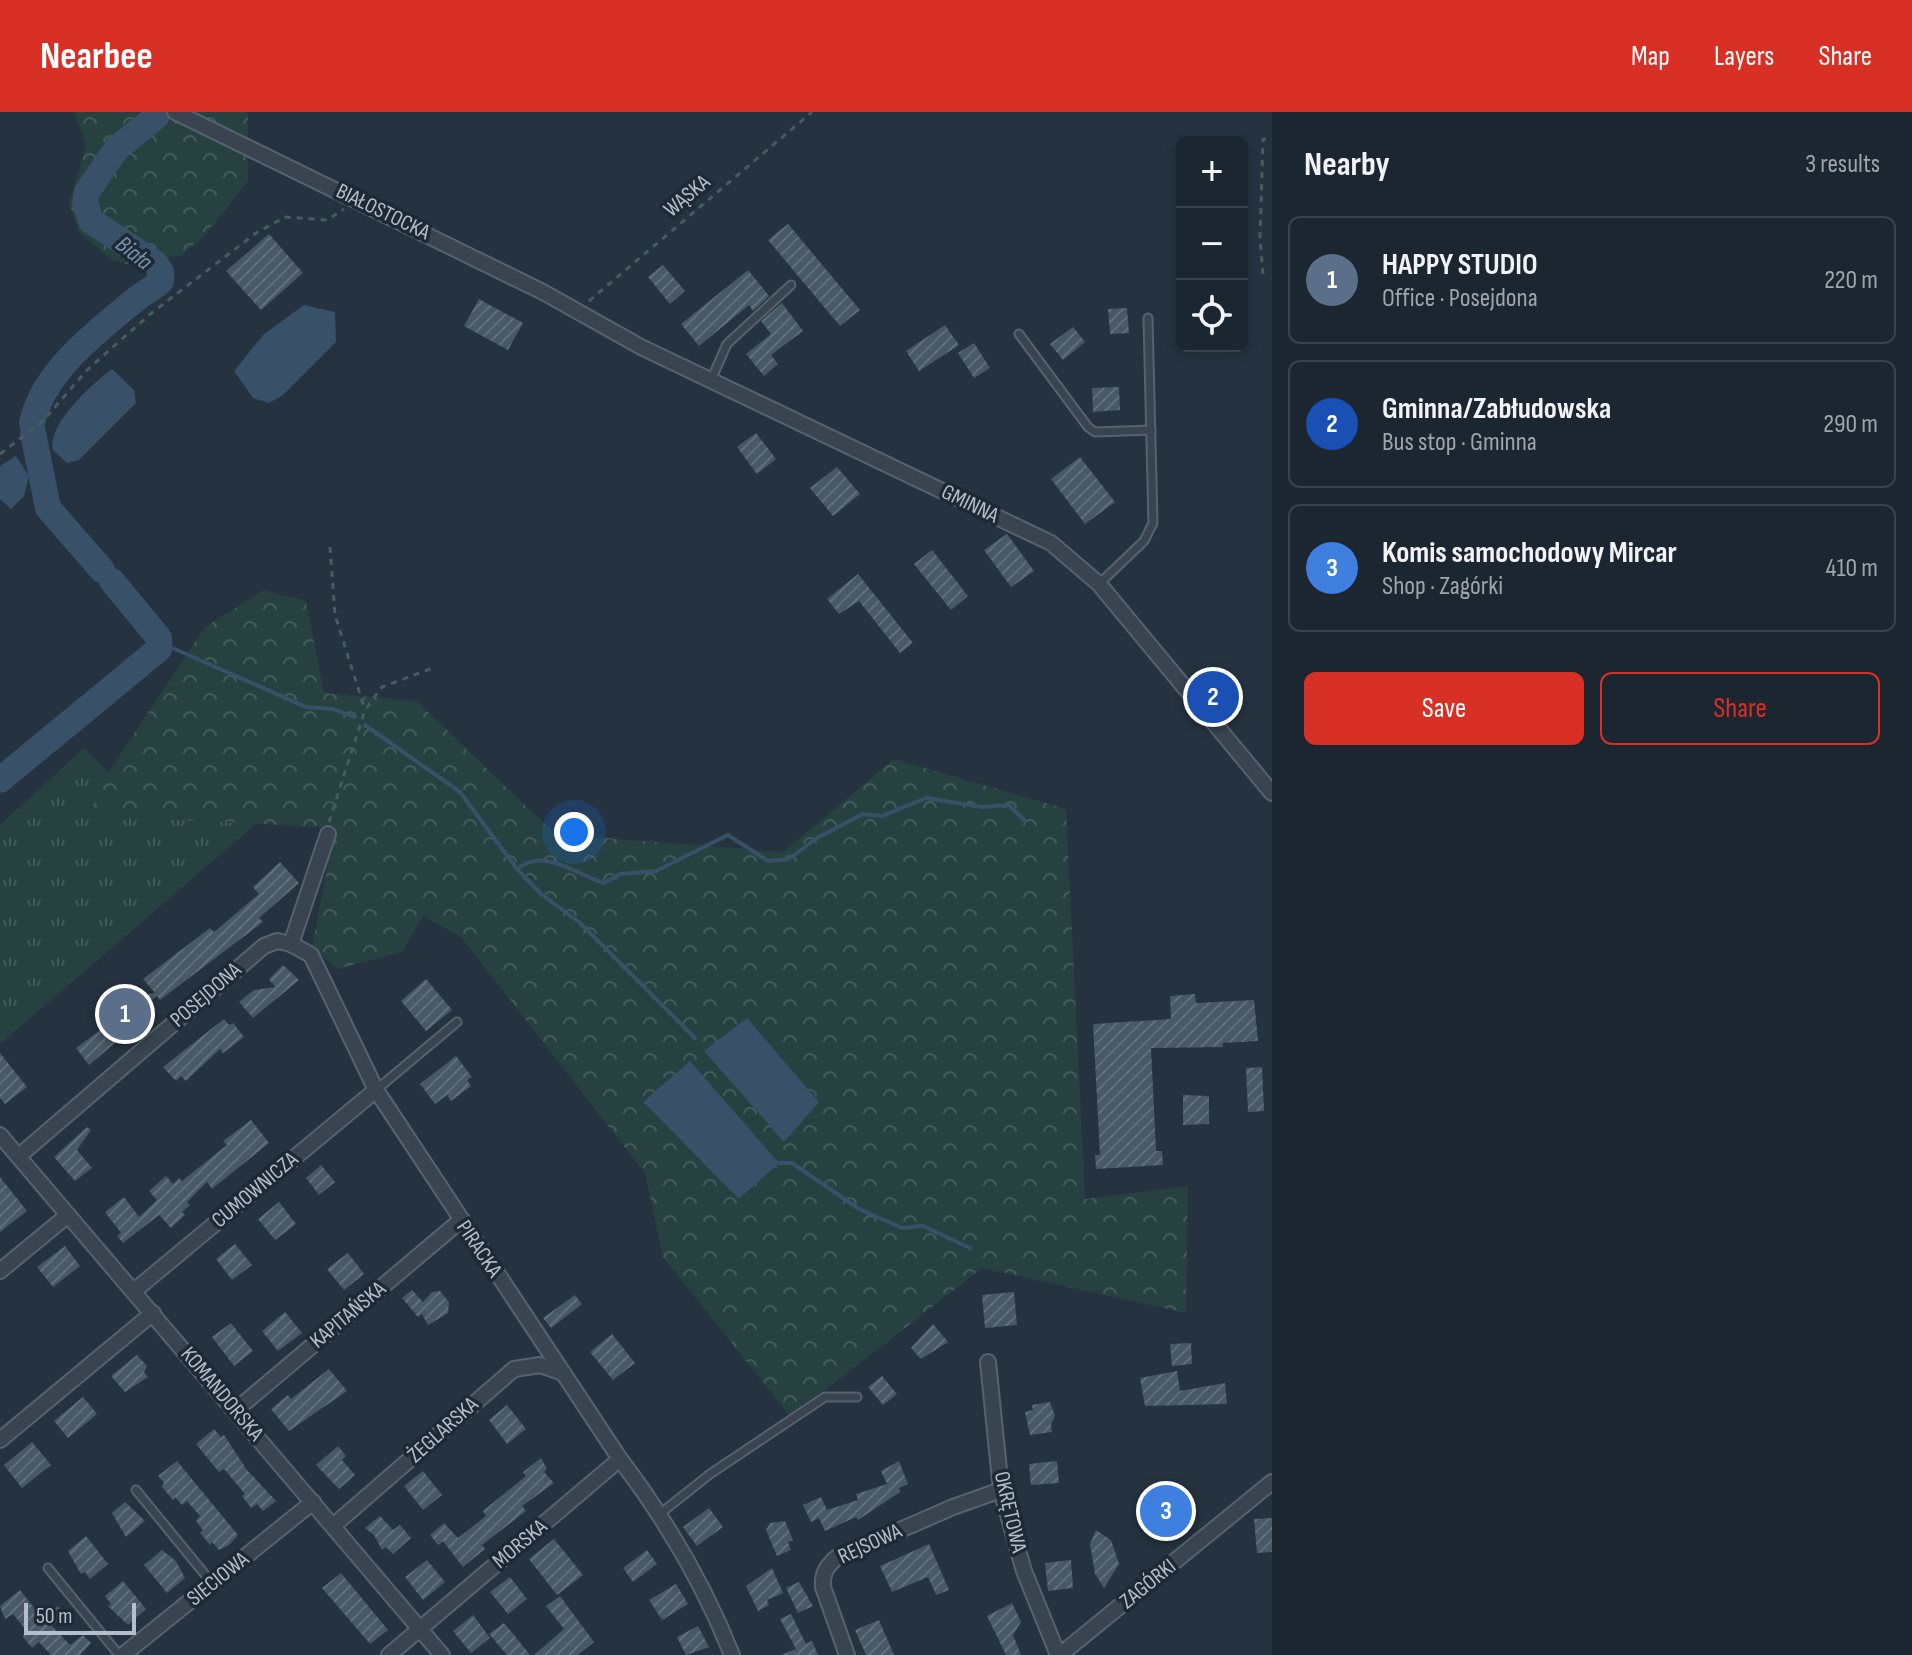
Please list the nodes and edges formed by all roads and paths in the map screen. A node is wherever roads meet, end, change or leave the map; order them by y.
1 (175, 112) edge
2 (812, 112) edge
3 (1272, 139) edge
4 (355, 198) junction
5 (1263, 274) dead end
6 (791, 285) dead end
7 (586, 312) junction
8 (1148, 318) dead end
9 (1019, 334) dead end
10 (711, 380) junction
11 (1151, 430) junction
12 (0, 454) edge
13 (330, 547) dead end
14 (1099, 584) junction
15 (433, 668) dead end
16 (365, 710) junction
17 (1272, 793) edge
18 (328, 834) joint
19 (291, 944) junction
20 (457, 1022) dead end
21 (376, 1090) junction
22 (0, 1135) edge
23 (19, 1156) junction
24 (68, 1215) junction
25 (460, 1221) junction
26 (0, 1271) edge
27 (134, 1291) junction
28 (153, 1313) junction
29 (988, 1362) dead end
30 (564, 1373) junction
31 (857, 1397) dead end
32 (236, 1410) junction
33 (0, 1440) edge
34 (620, 1459) junction
35 (1272, 1482) edge
36 (136, 1490) dead end
37 (1001, 1490) junction
38 (313, 1502) junction
39 (661, 1513) junction
40 (333, 1526) junction
41 (48, 1568) dead end
42 (212, 1583) junction
43 (420, 1629) junction
44 (121, 1655) edge
45 (389, 1655) edge
46 (442, 1655) edge
47 (732, 1655) edge
48 (847, 1655) edge
49 (1059, 1655) edge

1 - 4 street, BIAŁOSTOCKA
2 - 7 path, WĄSKA
3 - 5 path
4 - 7 street, BIAŁOSTOCKA
4 - 12 path
6 - 10 lane
7 - 10 street, GMINNA
8 - 11 lane
9 - 11 lane
10 - 14 street, GMINNA
11 - 14 lane
13 - 16 path
14 - 17 street, GMINNA
15 - 16 path
16 - 18 path
18 - 19 street
19 - 21 street, PIRACKA
19 - 23 street, POSEJDONA
20 - 21 lane
21 - 25 street, PIRACKA
21 - 27 street, CUMOWNICZA
22 - 23 street, KOMANDORSKA
23 - 24 street, KOMANDORSKA
24 - 26 street
24 - 27 street, KOMANDORSKA
25 - 30 street, PIRACKA
25 - 32 street, KAPITAŃSKA
27 - 28 street, KOMANDORSKA
28 - 32 street, KOMANDORSKA
28 - 33 street
29 - 37 street, OKRĘTOWA
30 - 34 street, PIRACKA
30 - 40 street, ŻEGLARSKA
31 - 39 lane
32 - 38 street, KOMANDORSKA
34 - 39 street, PIRACKA
34 - 43 street, MORSKA
35 - 49 street, ZAGÓRKI
36 - 42 lane
37 - 48 street, REJSOWA
37 - 49 street, OKRĘTOWA
38 - 40 street, KOMANDORSKA
38 - 42 street, SIECIOWA
39 - 47 street, PIRACKA
40 - 43 street, KOMANDORSKA
41 - 44 lane
42 - 44 street, SIECIOWA
43 - 45 street, MORSKA
43 - 46 street, KOMANDORSKA

